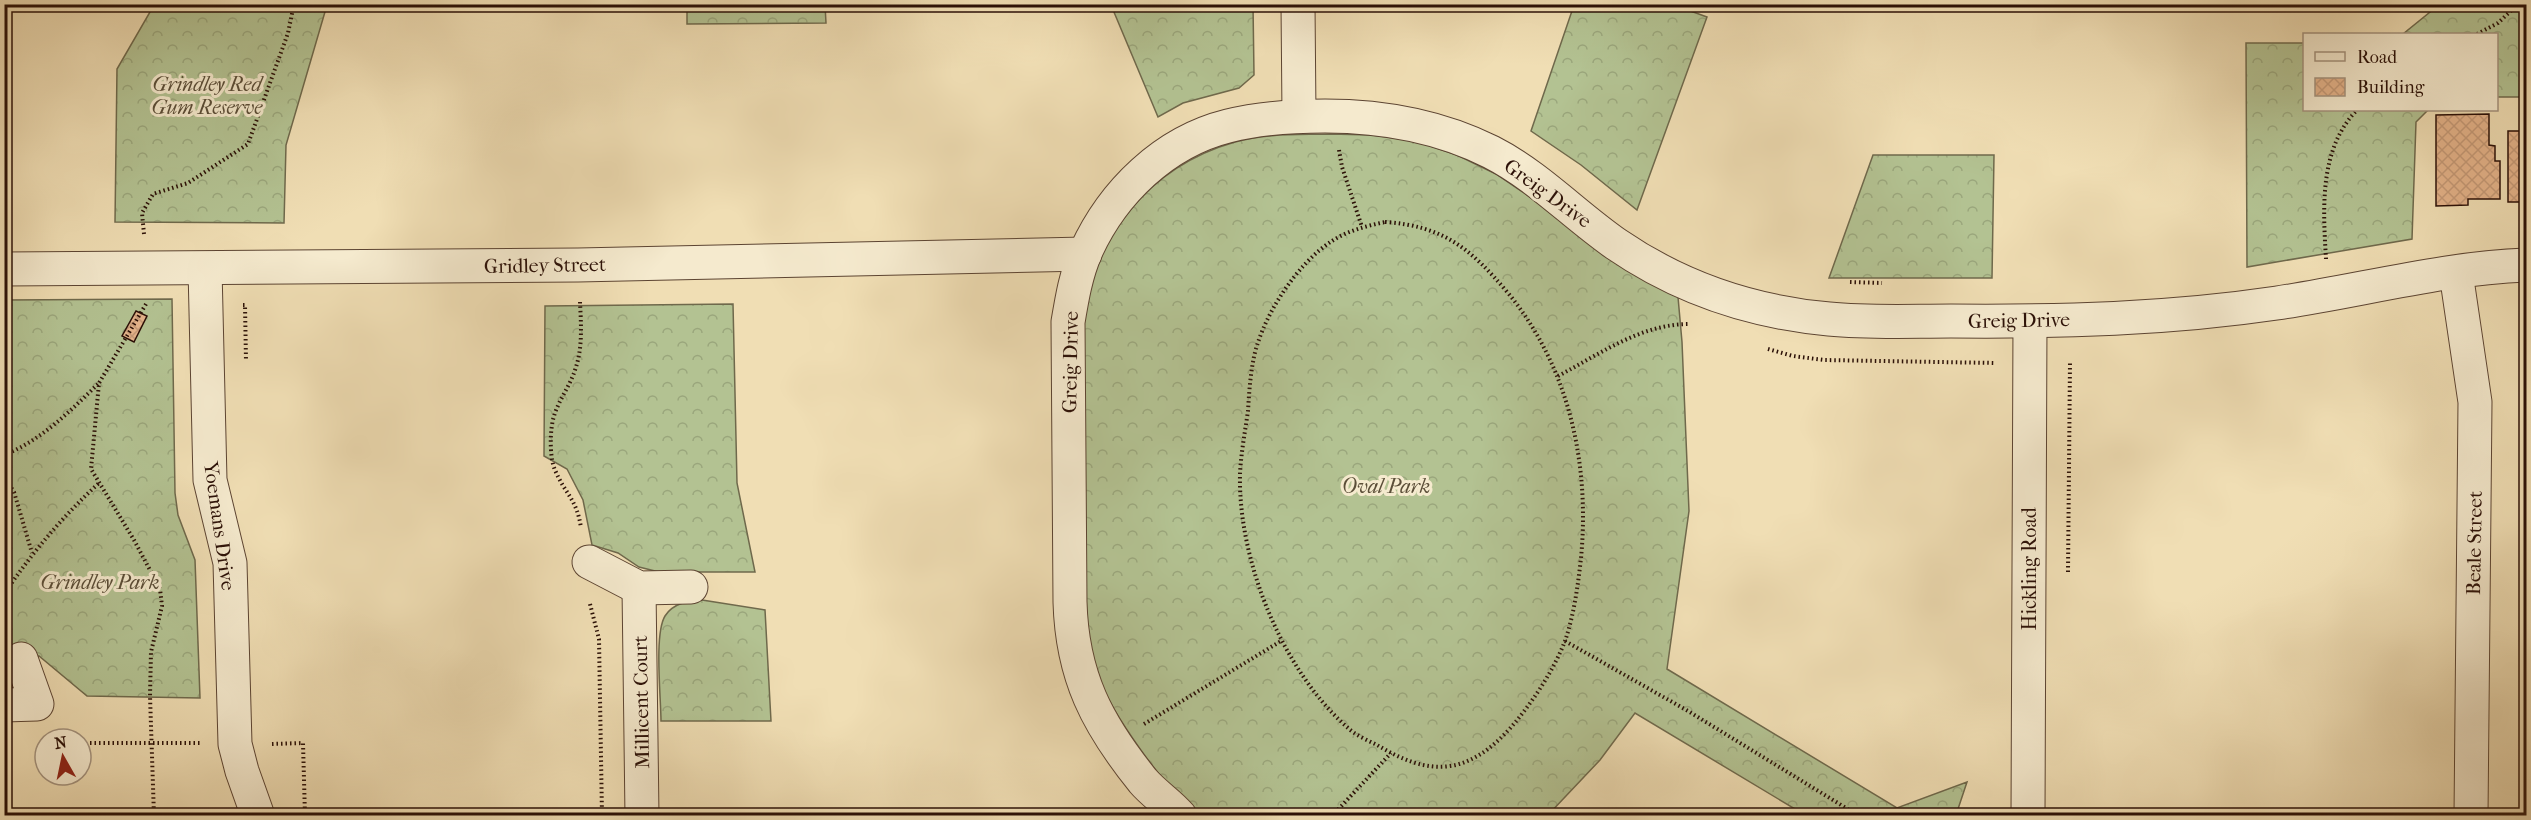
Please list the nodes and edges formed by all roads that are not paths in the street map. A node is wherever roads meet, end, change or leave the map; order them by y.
1 (1298, 4) edge
2 (1299, 116) junction
3 (1085, 254) junction
4 (2526, 265) edge
5 (206, 268) junction
6 (4, 269) edge
7 (2456, 273) junction
8 (2030, 322) junction
9 (589, 562) dead end
10 (692, 587) dead end
11 (639, 588) junction
12 (21, 659) dead end
13 (4, 705) edge
14 (1144, 782) junction
15 (258, 816) edge
16 (642, 816) edge
17 (1158, 816) edge
18 (1180, 816) edge
19 (2028, 816) edge
20 (2470, 816) edge

1 - 2 street
2 - 3 street, Greig Drive
2 - 8 street, Greig Drive
3 - 5 street, Gridley Street
3 - 14 street, Greig Drive
4 - 7 street, Greig Drive
5 - 6 street, Gridley Street
5 - 15 street, Yoemans Drive
7 - 8 street, Greig Drive
7 - 20 street, Beale Street
8 - 19 street, Hickling Road
9 - 11 street
10 - 11 street
11 - 16 street, Millicent Court
12 - 13 street
14 - 17 street, Greig Drive
14 - 18 street, Greig Drive

